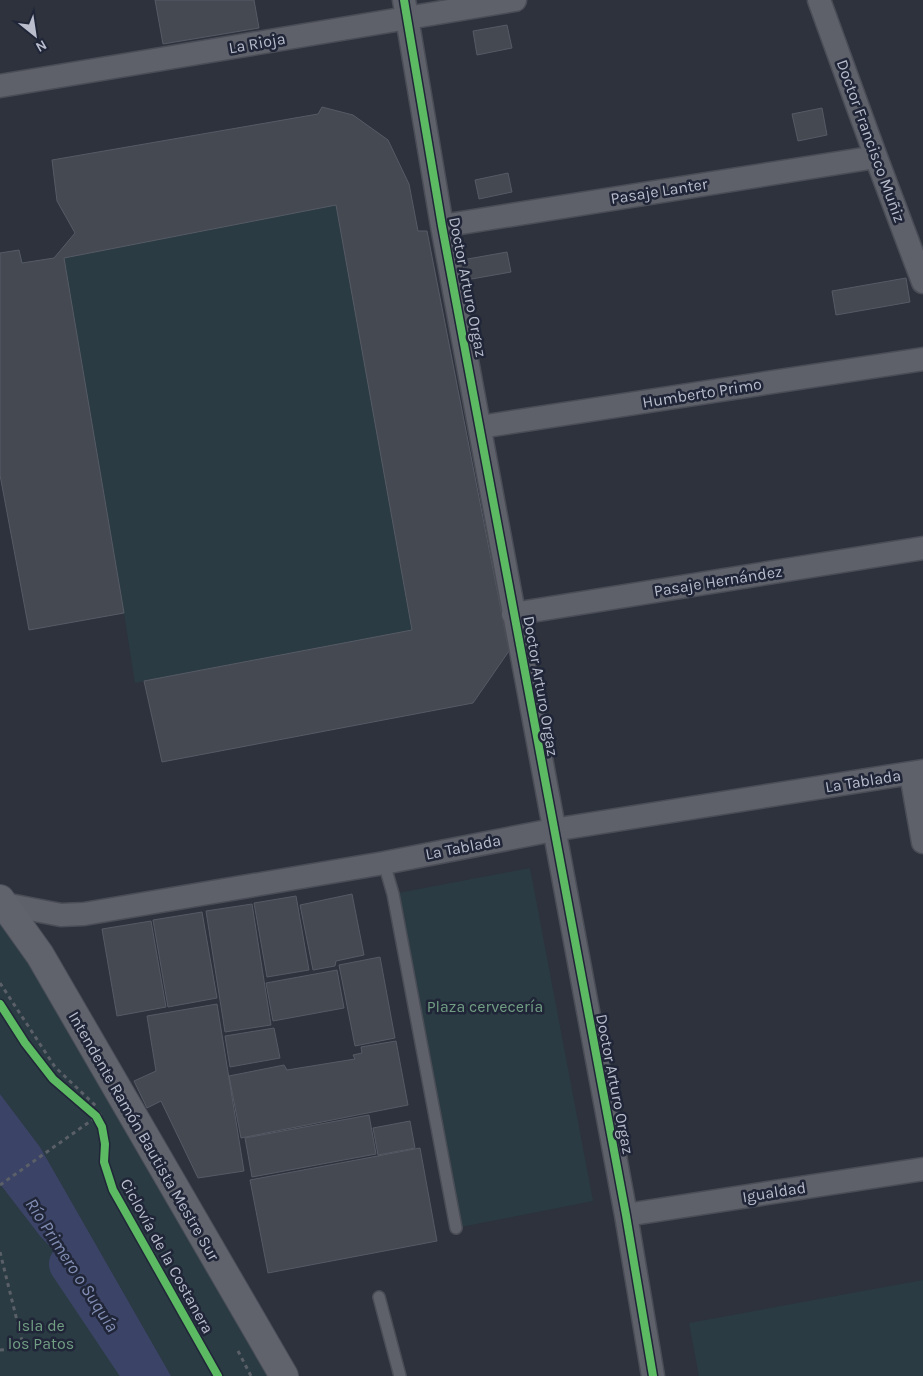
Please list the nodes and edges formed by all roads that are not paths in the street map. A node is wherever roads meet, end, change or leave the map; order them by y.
1 (515, 0) edge
2 (819, 0) edge
3 (405, 9) edge
4 (0, 86) edge
5 (876, 157) junction
6 (442, 226) junction
7 (923, 282) edge
8 (923, 359) edge
9 (480, 427) junction
10 (923, 548) edge
11 (513, 614) junction
12 (917, 772) edge
13 (553, 830) junction
14 (923, 842) edge
15 (384, 863) junction
16 (2, 901) edge
17 (923, 1169) edge
18 (626, 1215) junction
19 (456, 1228) dead end
20 (380, 1297) dead end
21 (284, 1376) edge
22 (400, 1376) edge
23 (653, 1376) edge

1 - 3 street, La Rioja
2 - 5 street, Doctor Francisco Muñiz
3 - 4 street, La Rioja
3 - 6 street, Doctor Arturo Orgaz
5 - 6 street, Pasaje Lanter
5 - 7 street, Doctor Francisco Muñiz
6 - 9 street, Doctor Arturo Orgaz
8 - 9 street, Humberto Primo
9 - 11 street, Doctor Arturo Orgaz
10 - 11 street, Pasaje Hernández
11 - 13 street, Doctor Arturo Orgaz
12 - 13 street, La Tablada
12 - 14 street
13 - 15 street, La Tablada
13 - 18 street, Doctor Arturo Orgaz
15 - 16 street, La Tablada
15 - 19 lane
16 - 21 main road, Intendente Ramón Bautista Mestre Sur
17 - 18 street, Igualdad
18 - 23 street, Doctor Arturo Orgaz
20 - 22 lane

